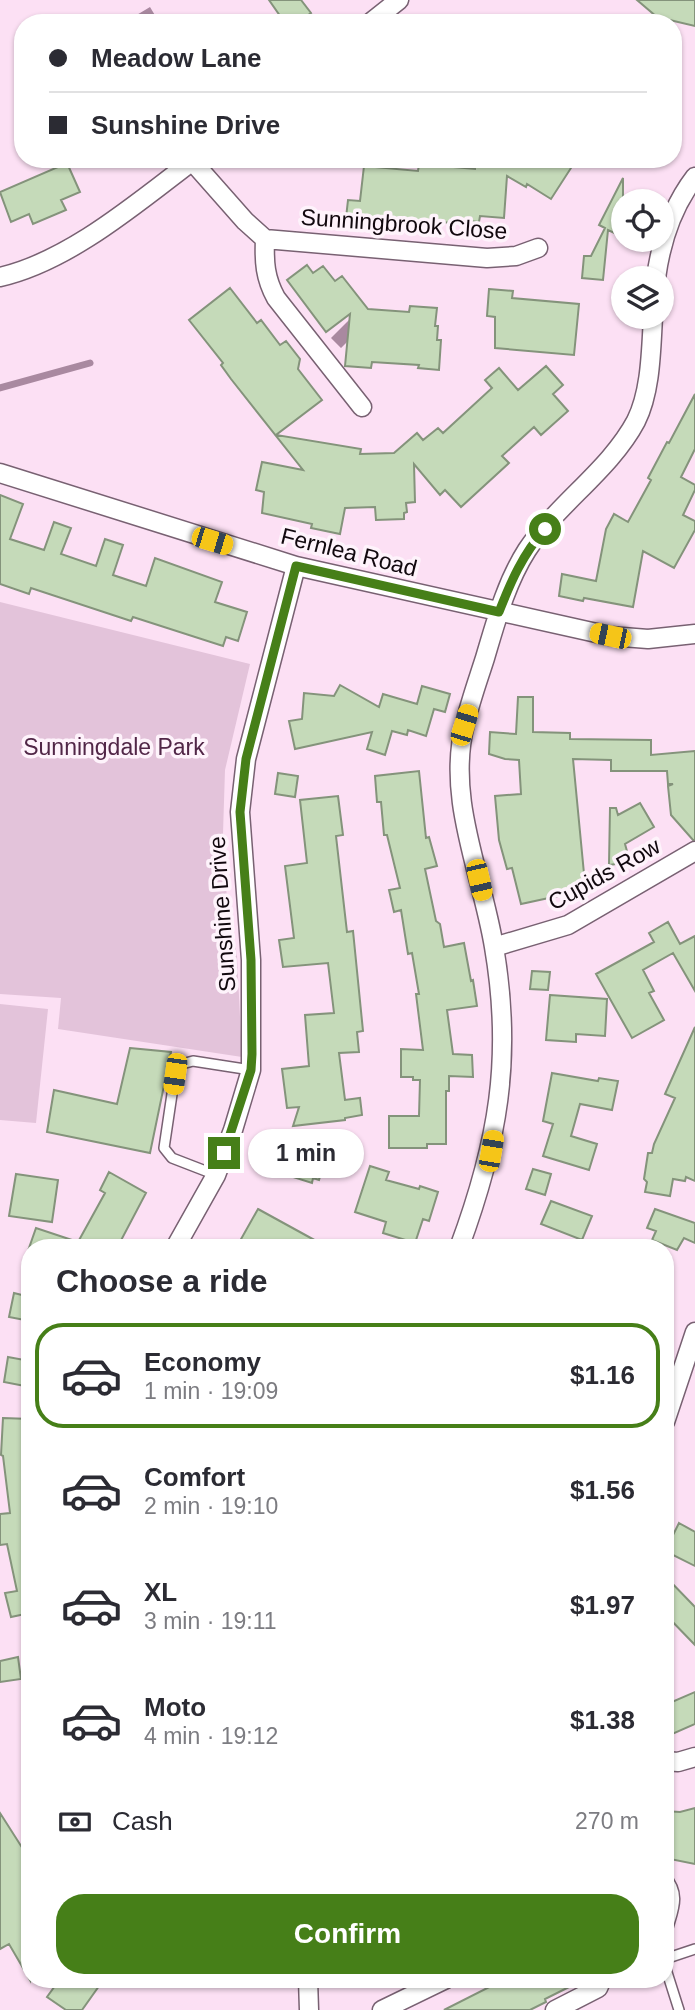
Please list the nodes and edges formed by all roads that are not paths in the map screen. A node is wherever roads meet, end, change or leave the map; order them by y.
1 (399, 0) edge
2 (381, 14) edge
3 (182, 168) edge
4 (200, 168) edge
5 (695, 177) edge
6 (265, 239) junction
7 (538, 248) dead end
8 (658, 266) edge
9 (0, 277) edge
10 (652, 329) edge
11 (362, 407) dead end
12 (0, 473) edge
13 (296, 566) junction
14 (499, 612) junction
15 (695, 634) edge
16 (695, 851) edge
17 (494, 947) junction
18 (251, 1070) junction
19 (216, 1175) junction
20 (180, 1239) edge
21 (463, 1239) edge
22 (695, 1332) edge
23 (674, 1395) edge
24 (695, 1757) edge
25 (674, 1762) edge
26 (695, 1949) edge
27 (674, 1956) edge
28 (309, 1988) edge
29 (427, 1988) edge
30 (598, 1988) edge
31 (672, 1988) edge
32 (309, 2010) edge
33 (382, 2010) edge
34 (555, 2010) edge
35 (679, 2010) edge

1 - 2 street
3 - 9 street
4 - 6 street
5 - 8 street
6 - 7 street, Sunningbrook Close
6 - 11 street
10 - 14 street
12 - 13 street, Fernlea Road
13 - 14 street, Fernlea Road
13 - 18 street, Sunshine Drive
14 - 15 street, Fernlea Road
14 - 17 street
16 - 17 street, Cupids Row
17 - 21 street
18 - 19 street, Sunshine Drive
18 - 19 lane
19 - 20 street, Sunshine Drive
22 - 23 street
24 - 25 street
26 - 27 lane
28 - 32 street
29 - 33 street
30 - 34 street
31 - 35 lane

